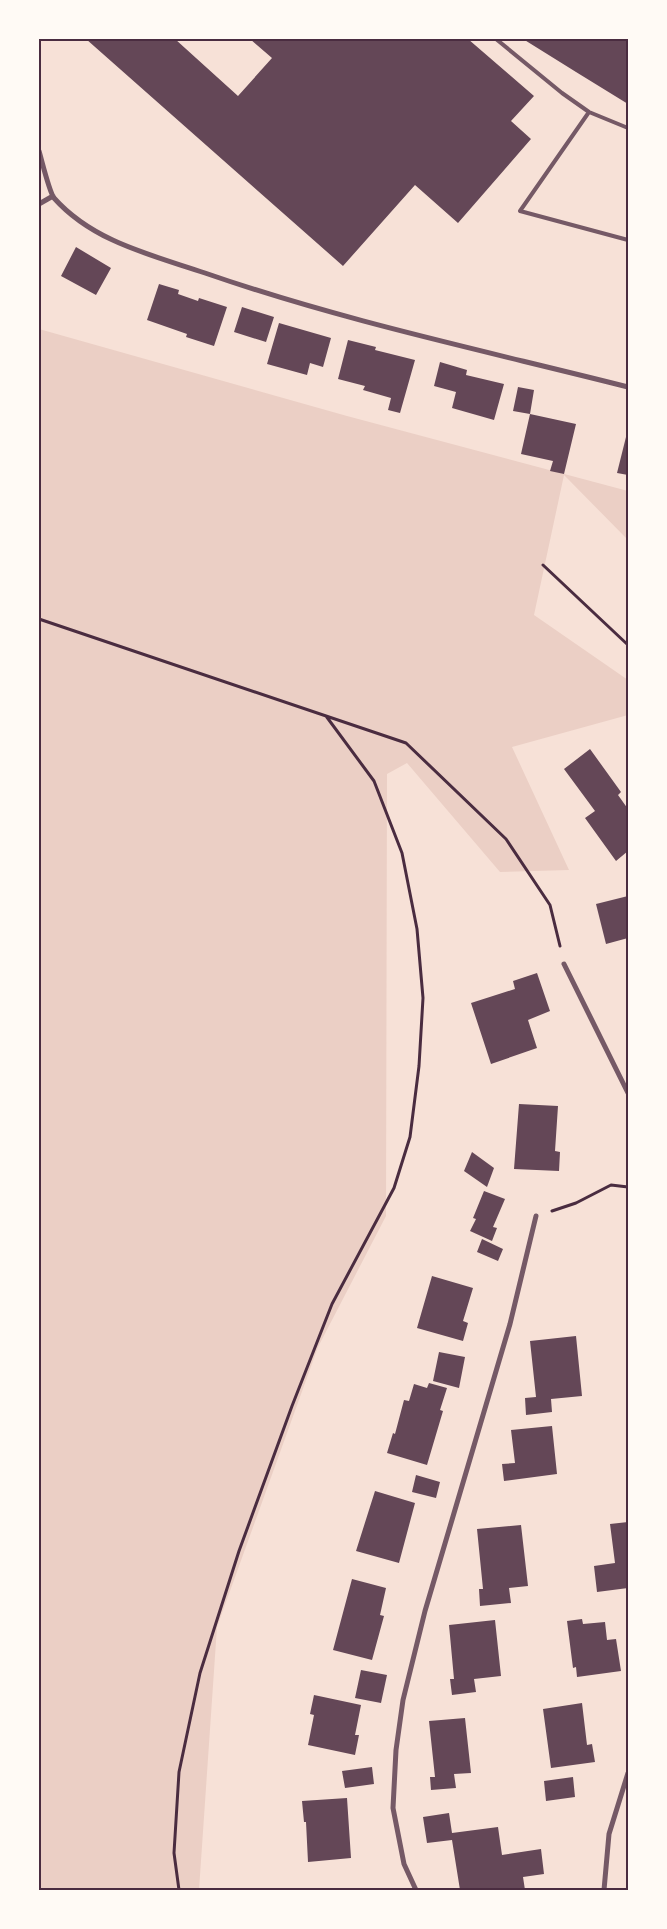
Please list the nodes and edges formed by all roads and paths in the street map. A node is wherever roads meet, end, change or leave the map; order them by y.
1 (496, 39) edge
2 (589, 112) junction
3 (628, 128) edge
4 (39, 151) edge
5 (53, 196) junction
6 (39, 204) edge
7 (628, 240) edge
8 (628, 387) edge
9 (543, 565) dead end
10 (39, 620) edge
11 (628, 644) edge
12 (326, 716) junction
13 (564, 964) joint
14 (628, 1092) edge
15 (628, 1186) edge
16 (536, 1216) joint
17 (628, 1773) edge
18 (179, 1890) edge
19 (416, 1890) edge
20 (604, 1890) edge

1 - 2 lane
2 - 3 lane
2 - 7 lane
4 - 5 street
5 - 6 street
5 - 8 street
9 - 11 path
10 - 12 path
12 - 13 path
12 - 18 path
13 - 14 street
15 - 16 path
16 - 19 street
17 - 20 street

